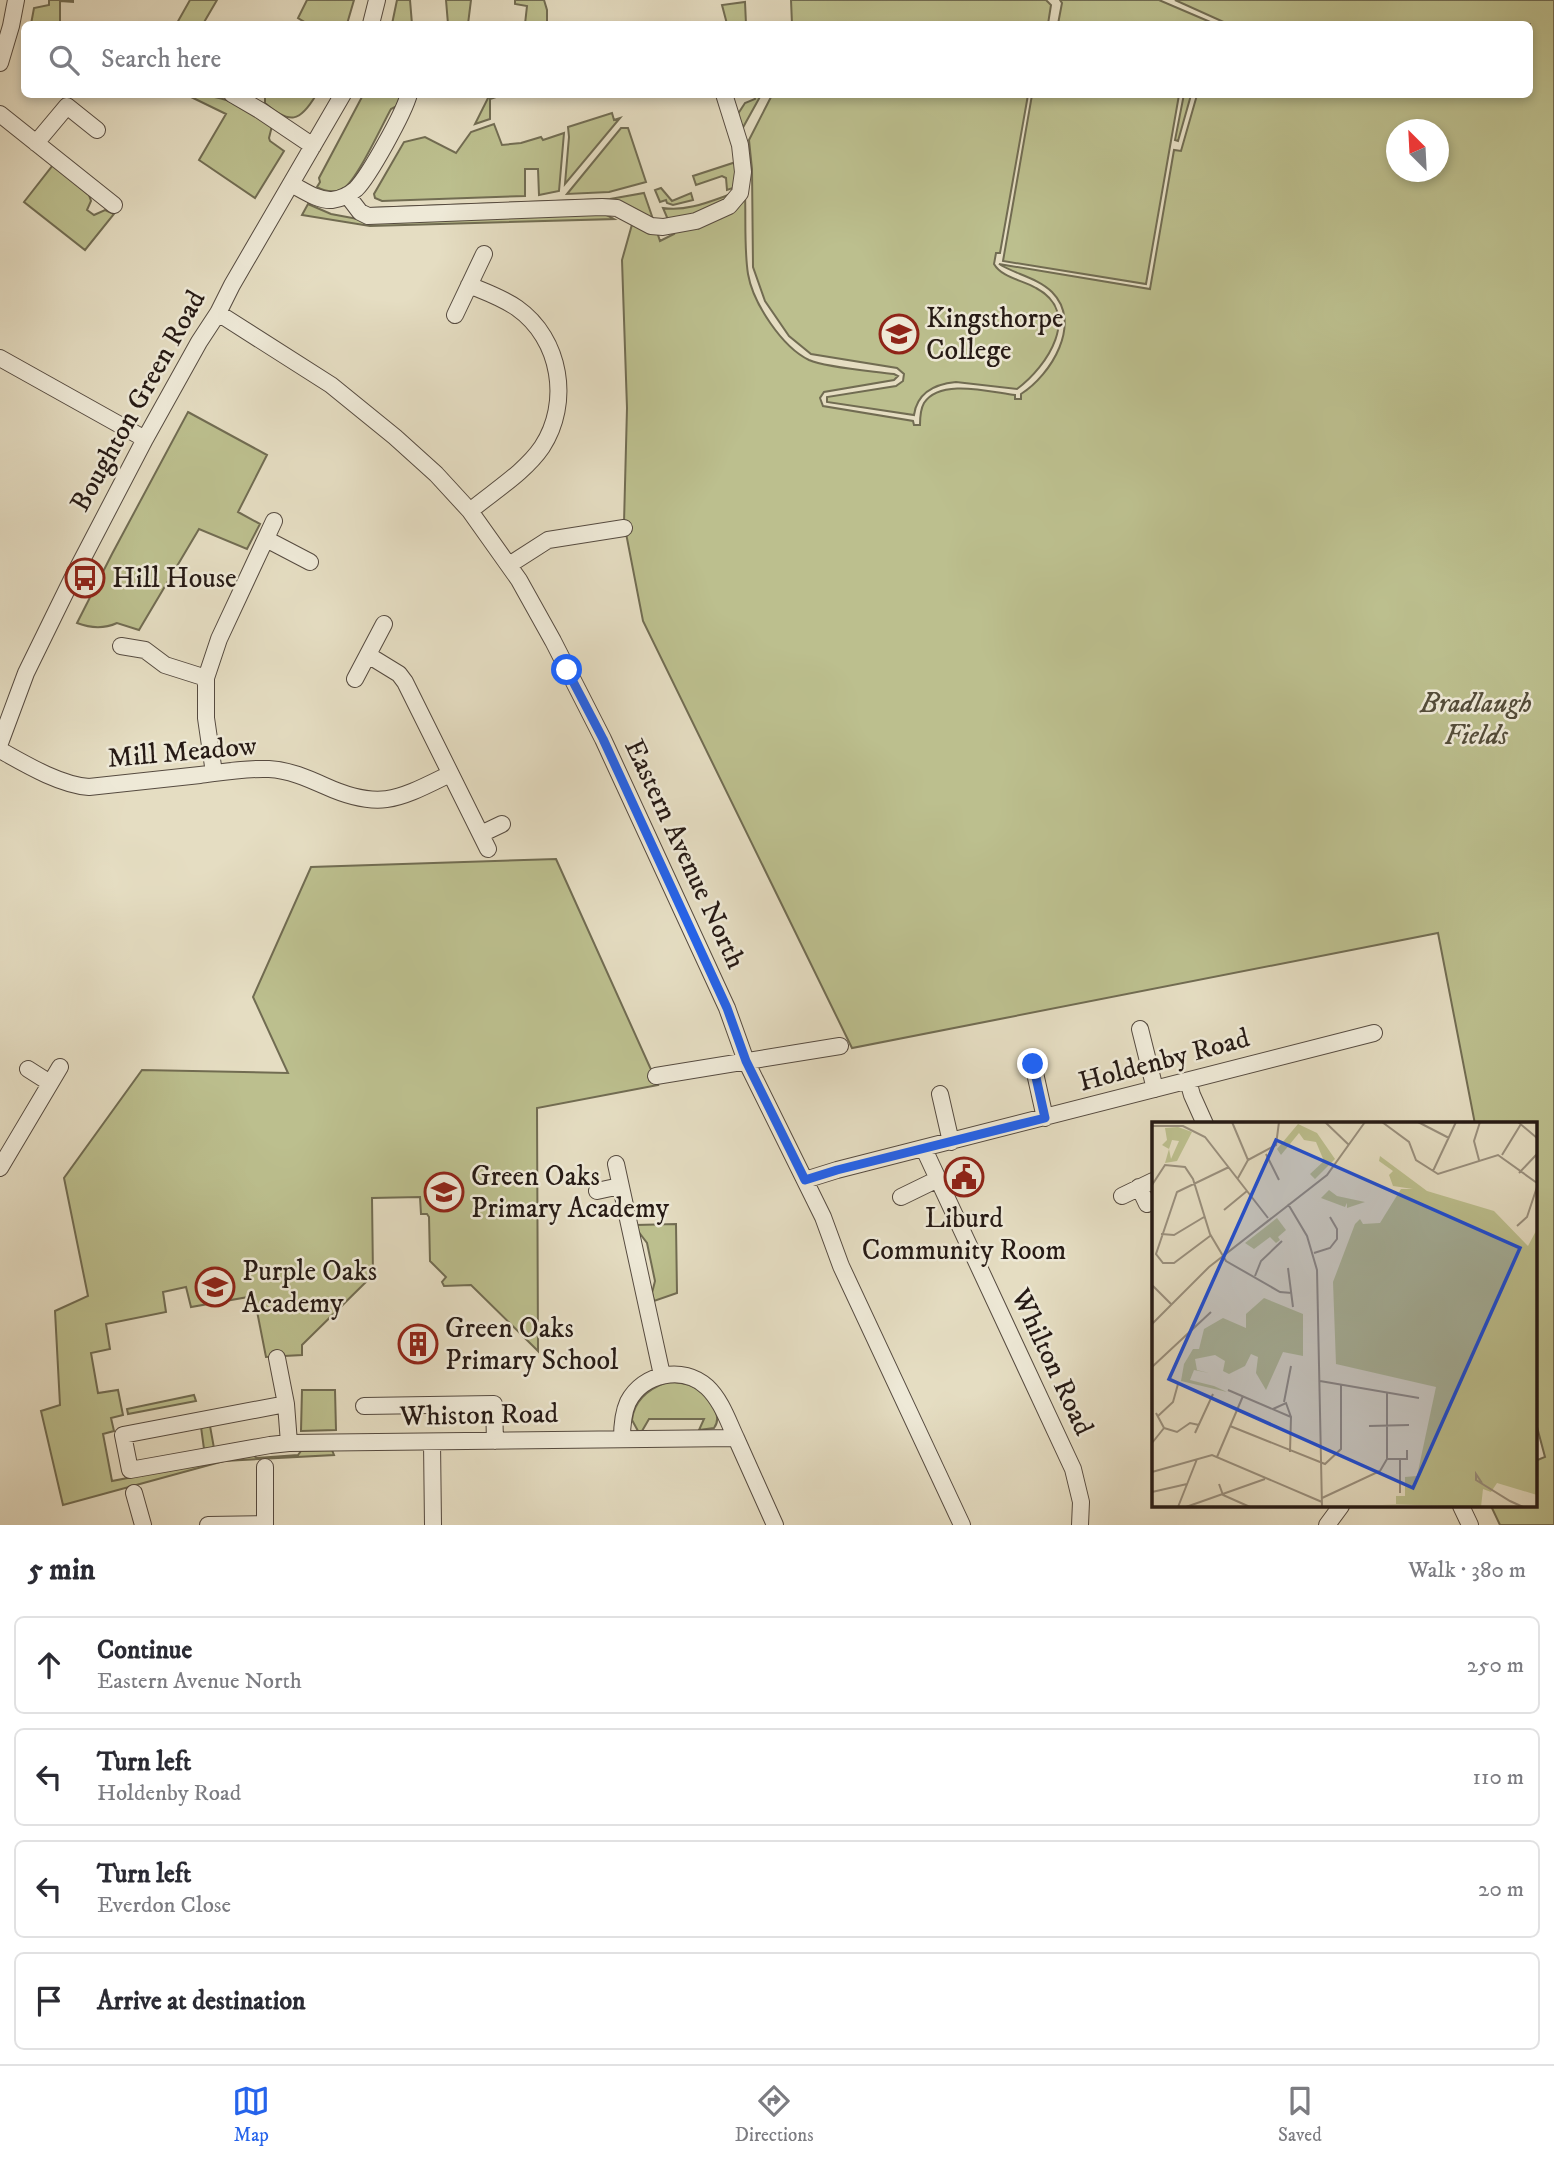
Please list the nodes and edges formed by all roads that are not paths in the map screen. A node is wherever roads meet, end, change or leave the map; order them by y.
1 (16, 0) edge
2 (377, 0) edge
3 (371, 21) edge
4 (0, 63) edge
5 (239, 98) edge
6 (341, 98) edge
7 (408, 98) edge
8 (725, 98) edge
9 (0, 114) edge
10 (97, 130) dead end
11 (36, 142) junction
12 (313, 146) junction
13 (291, 184) junction
14 (347, 195) junction
15 (104, 203) dead end
16 (484, 254) dead end
17 (469, 285) junction
18 (218, 313) junction
19 (455, 315) dead end
20 (0, 358) edge
21 (145, 439) junction
22 (470, 511) junction
23 (274, 521) dead end
24 (624, 528) dead end
25 (265, 539) junction
26 (310, 562) dead end
27 (509, 565) junction
28 (384, 624) dead end
29 (121, 646) dead end
30 (368, 655) junction
31 (206, 678) junction
32 (355, 679) dead end
33 (0, 743) edge
34 (0, 750) edge
35 (214, 773) junction
36 (450, 774) junction
37 (502, 824) dead end
38 (1140, 1029) dead end
39 (1374, 1033) dead end
40 (840, 1046) dead end
41 (746, 1061) junction
42 (1033, 1064) dead end
43 (60, 1068) dead end
44 (28, 1069) dead end
45 (656, 1076) dead end
46 (1188, 1081) junction
47 (50, 1083) junction
48 (1155, 1089) junction
49 (940, 1094) dead end
50 (1045, 1118) junction
51 (1204, 1122) edge
52 (951, 1142) junction
53 (925, 1149) junction
54 (616, 1164) dead end
55 (0, 1168) edge
56 (938, 1179) junction
57 (805, 1180) junction
58 (1146, 1184) edge
59 (620, 1186) junction
60 (597, 1191) dead end
61 (1122, 1196) dead end
62 (901, 1197) dead end
63 (1147, 1205) dead end
64 (277, 1359) dead end
65 (662, 1375) junction
66 (286, 1404) junction
67 (364, 1406) dead end
68 (622, 1438) junction
69 (736, 1438) junction
70 (495, 1441) junction
71 (432, 1442) junction
72 (289, 1443) junction
73 (265, 1467) dead end
74 (136, 1499) dead end
75 (1341, 1507) edge
76 (1461, 1507) edge
77 (143, 1525) edge
78 (208, 1525) edge
79 (264, 1525) edge
80 (433, 1525) edge
81 (775, 1525) edge
82 (962, 1525) edge
83 (1080, 1525) edge
84 (1327, 1525) edge
85 (1470, 1525) edge

1 - 4 street
2 - 3 street
5 - 12 street
6 - 12 street, Boughton Green Road
7 - 14 street
8 - 14 street
9 - 11 street
10 - 11 street
11 - 15 street
12 - 13 street, Boughton Green Road
13 - 14 street
13 - 18 street, Boughton Green Road
16 - 17 street
17 - 19 street
17 - 22 street
18 - 21 street, Boughton Green Road
18 - 22 street, Eastern Avenue North
20 - 21 street
21 - 33 street, Boughton Green Road
22 - 27 street, Eastern Avenue North
23 - 25 street
24 - 27 street
25 - 26 street
25 - 31 street
27 - 41 street, Eastern Avenue North
28 - 30 street
29 - 31 street
30 - 32 street
30 - 36 street
31 - 35 street
34 - 35 street, Mill Meadow
35 - 36 street, Mill Meadow
36 - 37 street
38 - 48 street
39 - 46 street, Holdenby Road
40 - 41 street
41 - 45 street
41 - 57 street, Eastern Avenue North
42 - 50 street
43 - 47 street
44 - 47 street
46 - 48 street, Holdenby Road
46 - 51 street
47 - 55 street
48 - 50 street, Holdenby Road
49 - 52 street
50 - 52 street, Holdenby Road
52 - 53 street, Holdenby Road
53 - 56 street, Whilton Road
53 - 57 street, Holdenby Road
54 - 59 street
56 - 62 street
56 - 83 street, Whilton Road
57 - 82 street, Eastern Avenue North
58 - 61 street
58 - 63 street
59 - 60 street
59 - 65 street
64 - 66 street
65 - 68 street
65 - 69 street
66 - 72 street
66 - 72 street, Whiston Road
67 - 70 street
68 - 69 street, Whiston Road
68 - 70 street, Whiston Road
69 - 81 street
70 - 71 street, Whiston Road
71 - 72 street, Whiston Road
71 - 80 street
73 - 79 street
74 - 77 street
75 - 84 street
76 - 85 street
78 - 79 street

